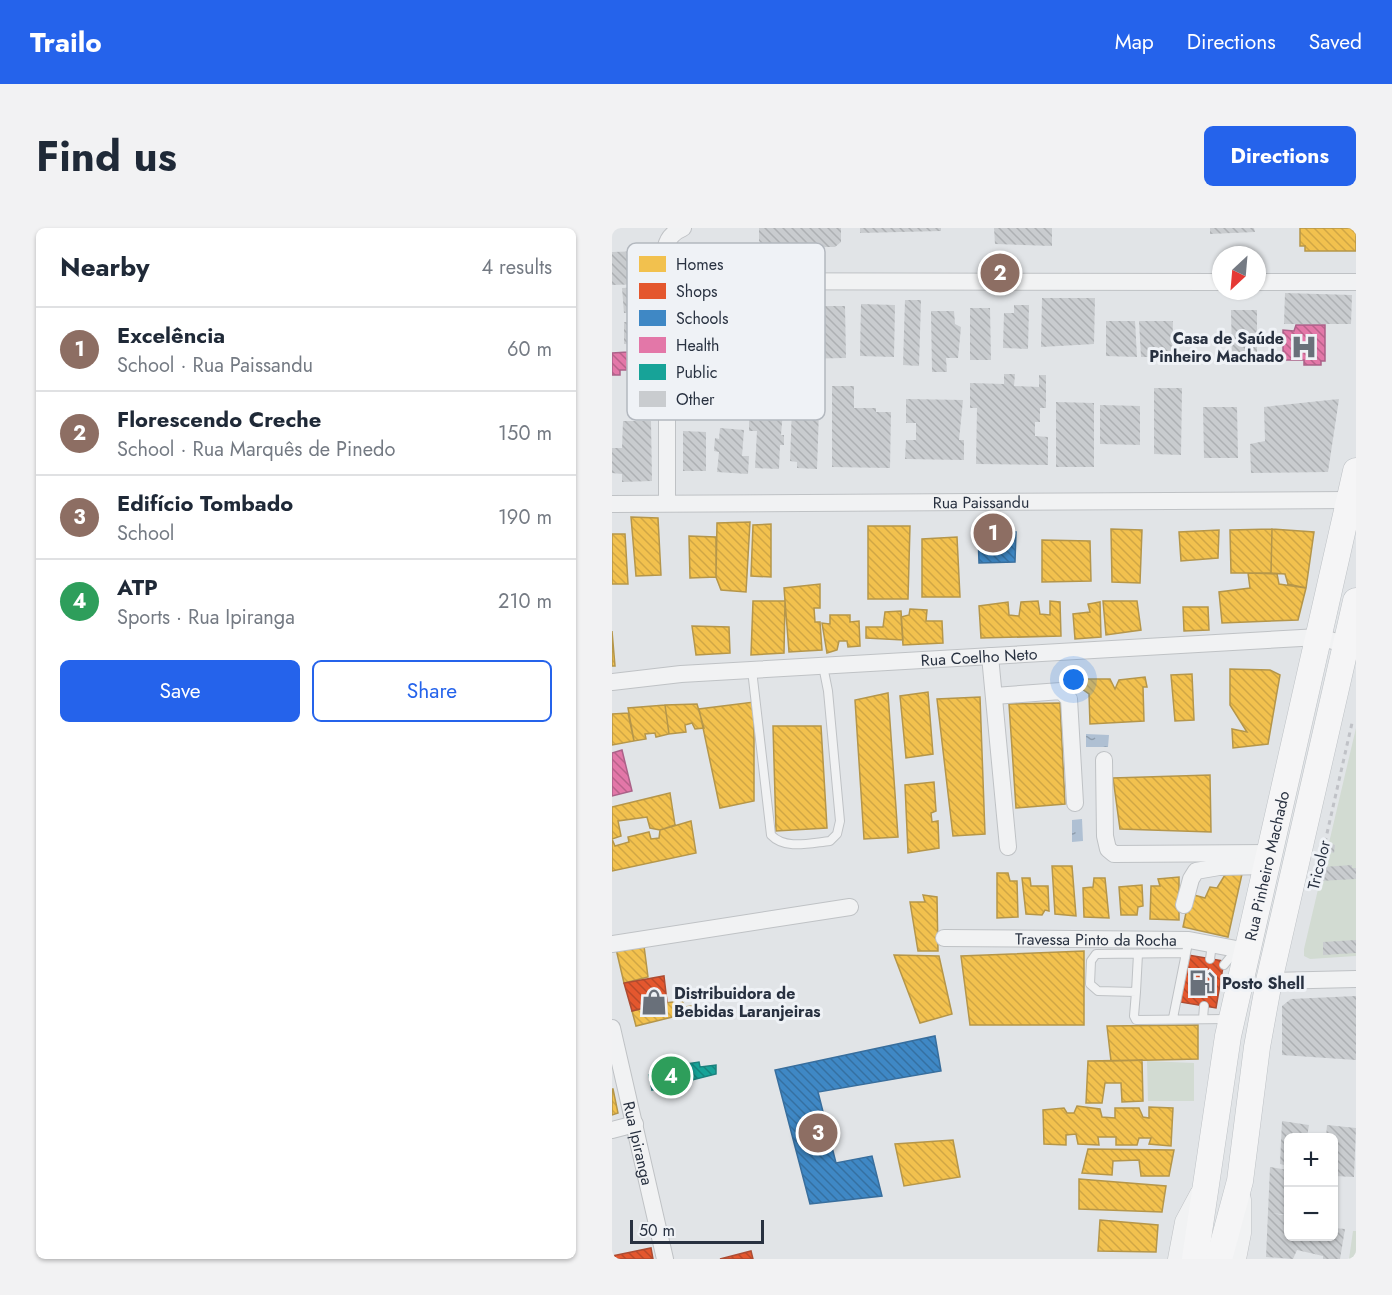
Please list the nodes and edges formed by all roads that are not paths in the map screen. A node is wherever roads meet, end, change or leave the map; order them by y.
1 (683, 228) edge
2 (665, 243) edge
3 (825, 281) edge
4 (1212, 282) edge
5 (1266, 282) edge
6 (1356, 282) edge
7 (667, 420) edge
8 (1356, 471) edge
9 (1350, 500) junction
10 (667, 503) junction
11 (612, 504) edge
12 (1356, 601) edge
13 (1319, 637) junction
14 (1344, 644) junction
15 (990, 656) junction
16 (823, 666) junction
17 (752, 670) junction
18 (612, 682) edge
19 (994, 696) junction
20 (1104, 759) dead end
21 (1075, 803) dead end
22 (1008, 847) dead end
23 (1267, 860) junction
24 (1184, 905) dead end
25 (850, 906) dead end
26 (944, 938) dead end
27 (612, 944) edge
28 (1188, 946) junction
29 (1242, 950) junction
30 (1138, 954) junction
31 (1224, 965) dead end
32 (1356, 979) edge
33 (1269, 981) junction
34 (1136, 992) junction
35 (1204, 1006) dead end
36 (1173, 1018) junction
37 (1203, 1018) junction
38 (1232, 1019) junction
39 (612, 1028) edge
40 (635, 1124) junction
41 (612, 1130) edge
42 (1208, 1178) junction
43 (1240, 1181) junction
44 (665, 1259) edge
45 (1178, 1259) edge
46 (1196, 1259) edge
47 (1219, 1259) edge
48 (1236, 1259) edge

1 - 2 street
3 - 4 street
5 - 6 street
7 - 10 street
8 - 9 main road, Rua Pinheiro Machado
9 - 10 street, Rua Paissandu
9 - 13 main road, Rua Pinheiro Machado
10 - 11 street, Rua Paissandu
12 - 14 main road, Rua Pinheiro Machado
13 - 14 street, Rua Coelho Neto
13 - 15 street, Rua Coelho Neto
13 - 23 main road, Rua Pinheiro Machado
14 - 33 main road, Rua Pinheiro Machado
15 - 16 street, Rua Coelho Neto
15 - 19 street
16 - 17 street, Rua Coelho Neto
16 - 17 lane
17 - 18 street, Rua Coelho Neto
19 - 21 street
19 - 22 street
20 - 23 street
23 - 24 street
23 - 29 main road, Rua Pinheiro Machado
25 - 27 street
26 - 28 street, Travessa Pinto da Rocha
28 - 29 street, Travessa Pinto da Rocha
28 - 30 lane
28 - 36 lane
29 - 31 lane
29 - 38 main road, Rua Pinheiro Machado
30 - 34 lane
30 - 34 lane
32 - 33 street
33 - 43 main road, Rua Pinheiro Machado
34 - 36 lane
35 - 37 lane
36 - 37 lane
37 - 38 lane
38 - 42 main road, Rua Pinheiro Machado
39 - 40 street, Rua Ipiranga
40 - 41 street
40 - 44 street, Rua Ipiranga
42 - 45 street, Rua Pinheiro Machado
42 - 46 main road
43 - 47 main road
43 - 48 street, Rua Pinheiro Machado

